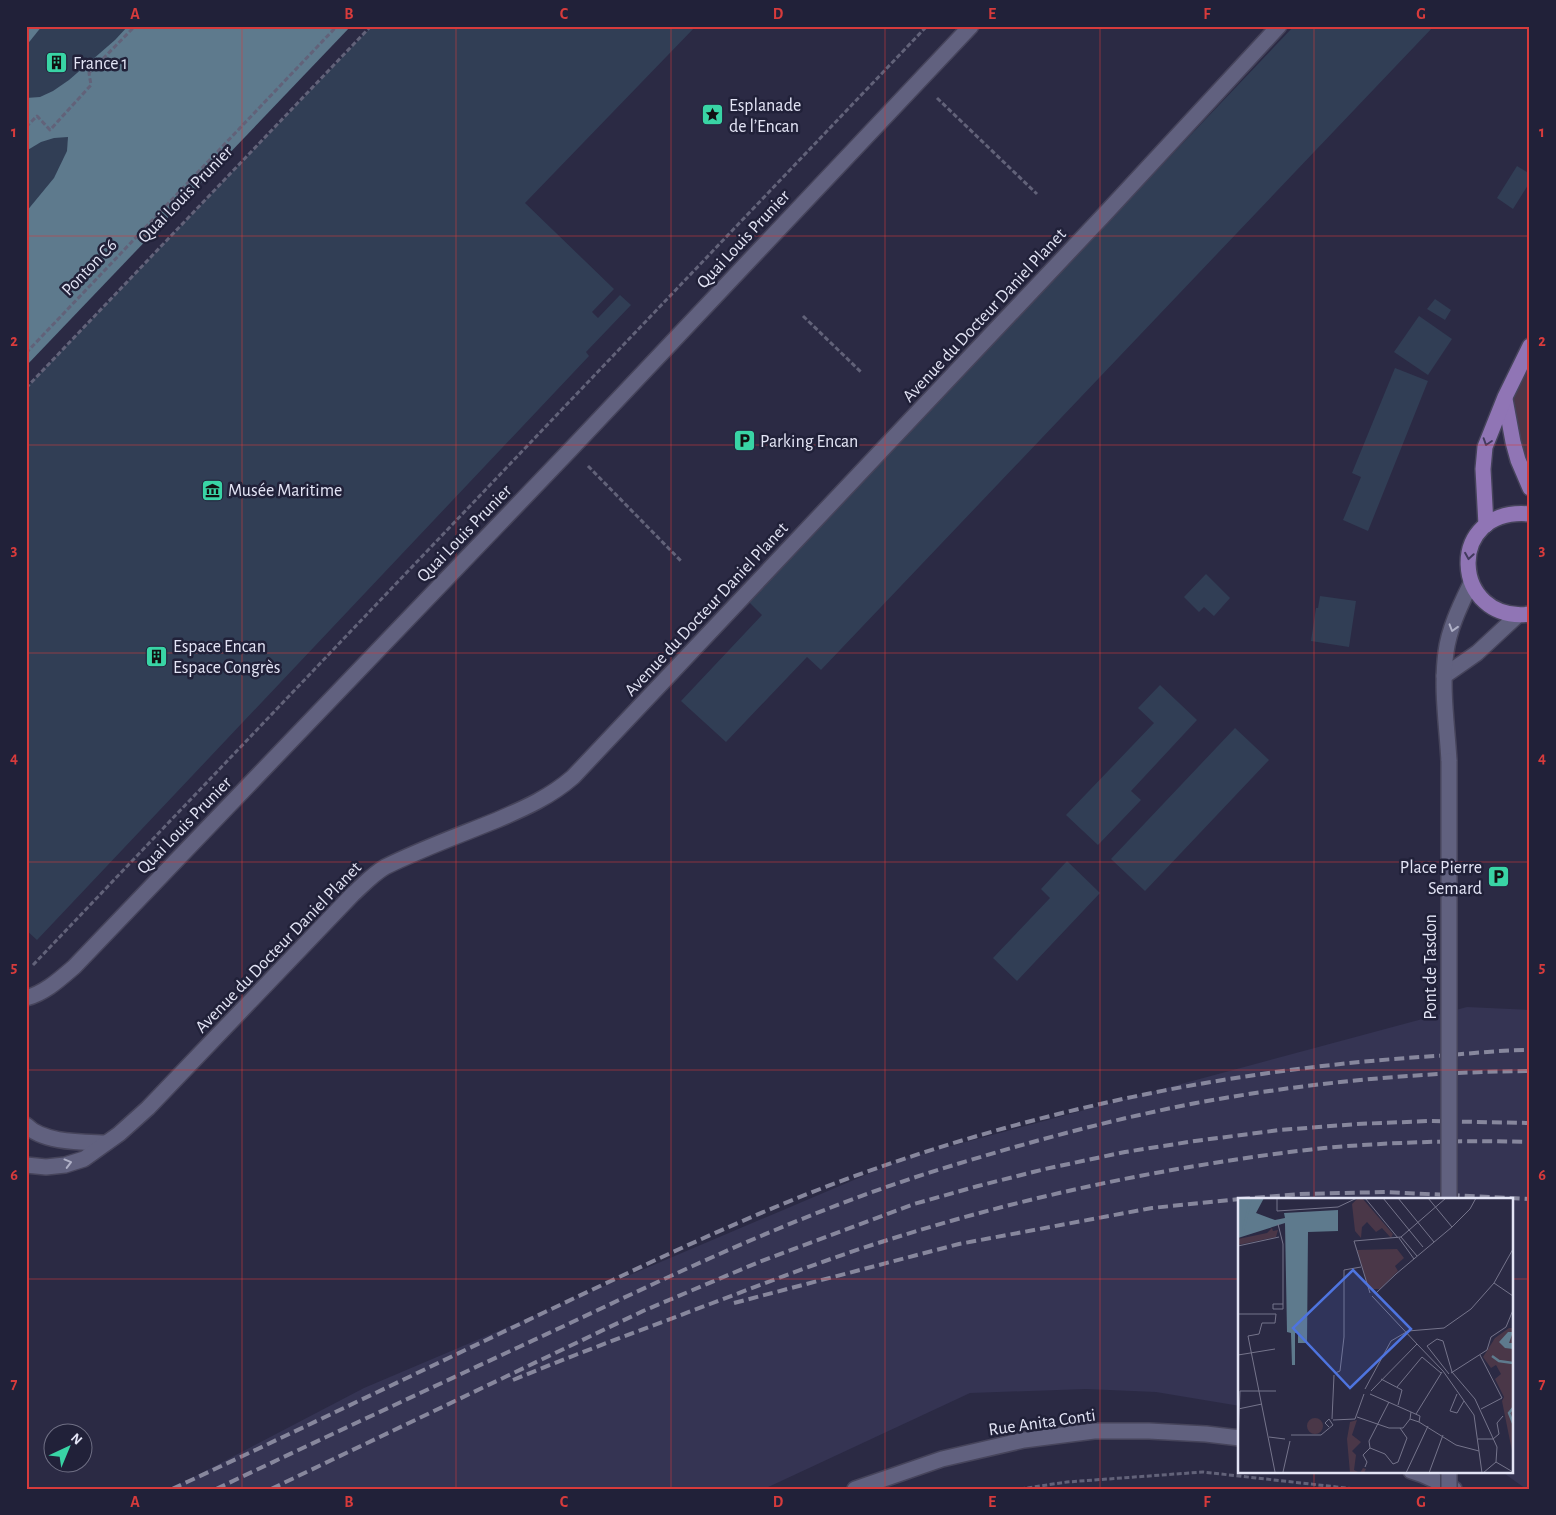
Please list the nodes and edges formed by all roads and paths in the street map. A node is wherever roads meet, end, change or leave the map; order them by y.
1 (135, 26) edge
2 (336, 26) edge
3 (372, 26) edge
4 (927, 26) edge
5 (970, 26) edge
6 (1279, 26) edge
7 (922, 77) junction
8 (26, 127) edge
9 (1037, 194) dead end
10 (803, 316) dead end
11 (1530, 346) edge
12 (26, 353) edge
13 (861, 372) dead end
14 (26, 388) edge
15 (1505, 397) junction
16 (571, 449) junction
17 (1530, 488) edge
18 (1530, 514) edge
19 (1486, 525) junction
20 (682, 562) dead end
21 (1471, 583) junction
22 (1524, 614) edge
23 (1444, 676) junction
24 (33, 965) dead end
25 (26, 998) edge
26 (26, 1125) edge
27 (105, 1143) junction
28 (26, 1165) edge
29 (1449, 1198) edge
30 (1238, 1438) edge
31 (1414, 1472) edge
32 (1449, 1472) edge
33 (855, 1489) edge
34 (1020, 1489) edge
35 (1355, 1489) edge
36 (1449, 1489) edge
37 (1454, 1489) edge

1 - 8 path
2 - 12 path, Ponton C6
3 - 14 path, Quai Louis Prunier
4 - 24 path
5 - 7 street, Quai Louis Prunier
6 - 27 street, Avenue du Docteur Daniel Planet
7 - 9 path
7 - 16 street, Quai Louis Prunier
10 - 13 path
11 - 15 main road
15 - 17 main road
15 -> 19 main road
16 - 20 path
16 - 25 street, Quai Louis Prunier
18 - 19 main road
19 -> 21 main road
21 - 22 main road
21 -> 23 street, Pont de Tasdon
22 - 23 street
23 - 29 street, Pont de Tasdon, bridge
26 - 27 street
28 -> 27 street, Avenue du Docteur Daniel Planet
30 - 33 street, Rue Anita Conti
31 - 37 street
32 - 36 street, bridge
34 - 35 path

